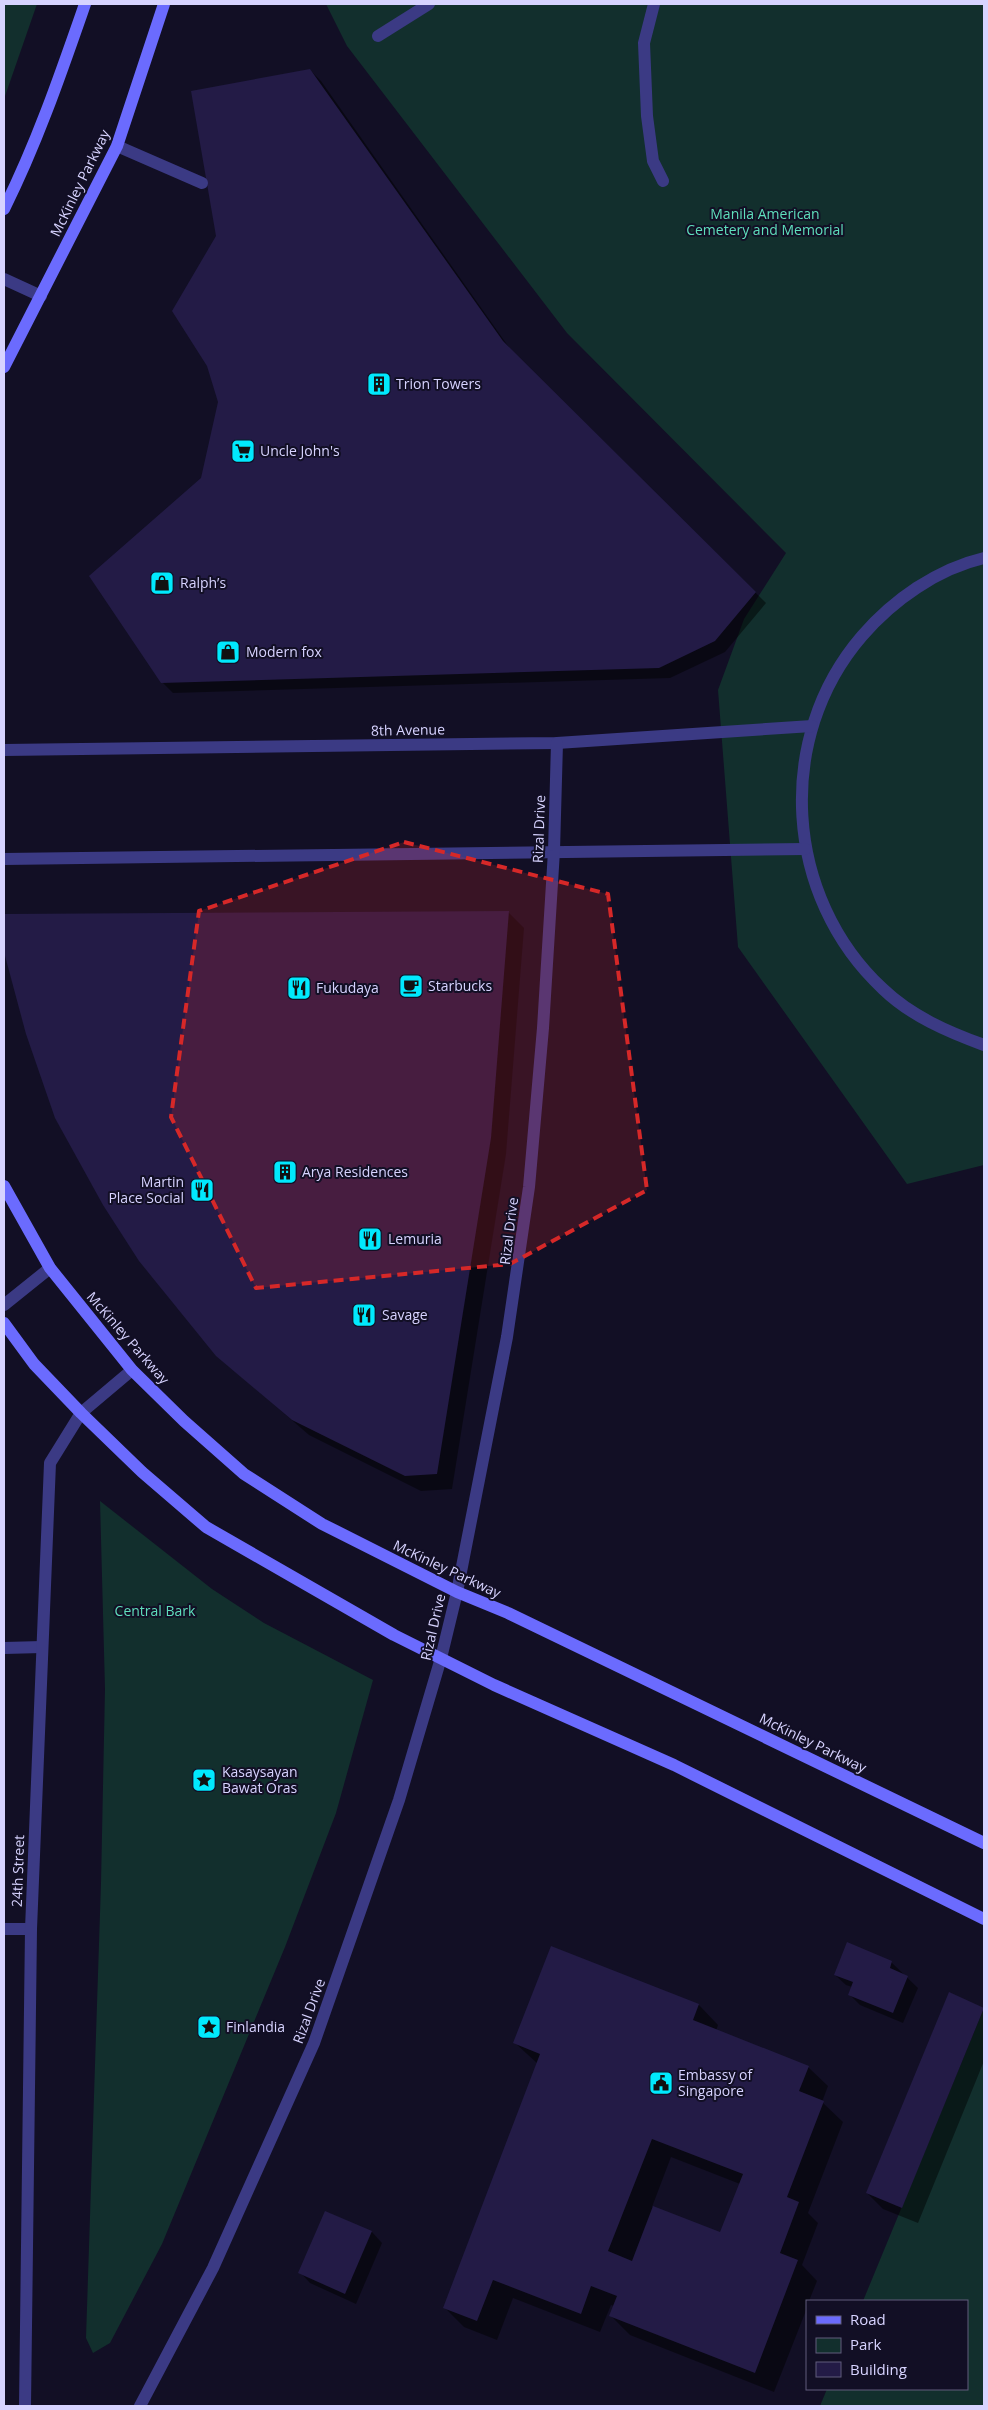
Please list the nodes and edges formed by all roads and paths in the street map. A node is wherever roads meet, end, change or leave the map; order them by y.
1 (85, 4) edge
2 (164, 4) edge
3 (429, 4) edge
4 (654, 4) edge
5 (378, 36) dead end
6 (117, 146) junction
7 (663, 181) dead end
8 (202, 183) dead end
9 (4, 209) edge
10 (4, 279) edge
11 (41, 296) junction
12 (4, 368) edge
13 (984, 558) edge
14 (812, 726) junction
15 (557, 743) junction
16 (4, 750) edge
17 (805, 849) junction
18 (554, 851) junction
19 (4, 859) edge
20 (984, 1045) edge
21 (4, 1186) edge
22 (50, 1268) junction
23 (4, 1305) edge
24 (4, 1323) edge
25 (132, 1370) junction
26 (81, 1413) junction
27 (457, 1592) junction
28 (42, 1647) junction
29 (4, 1648) edge
30 (442, 1658) junction
31 (984, 1844) edge
32 (984, 1918) edge
33 (4, 1929) edge
34 (31, 1929) junction
35 (25, 2406) edge
36 (140, 2406) edge

1 - 9 main road
2 - 6 main road, McKinley Parkway
3 - 5 street
4 - 7 street
6 - 8 street
6 - 11 main road, McKinley Parkway
10 - 11 street
11 - 12 main road, McKinley Parkway
13 - 14 street
14 - 15 street, 8th Avenue
14 - 17 street
15 - 16 street, 8th Avenue
15 - 18 street, Rizal Drive
17 - 18 street
17 - 20 street
18 - 19 street
18 - 27 street, Rizal Drive
21 - 22 main road, McKinley Parkway
22 - 23 street
22 - 25 main road, McKinley Parkway
24 - 26 main road
25 - 26 street, 24th Street
25 - 27 main road, McKinley Parkway
26 - 28 street, 24th Street
26 - 30 main road
27 - 30 street, Rizal Drive
27 - 31 main road, McKinley Parkway
28 - 29 street
28 - 34 street, 24th Street
30 - 32 main road
30 - 36 street, Rizal Drive
33 - 34 street
34 - 35 street, 24th Street

